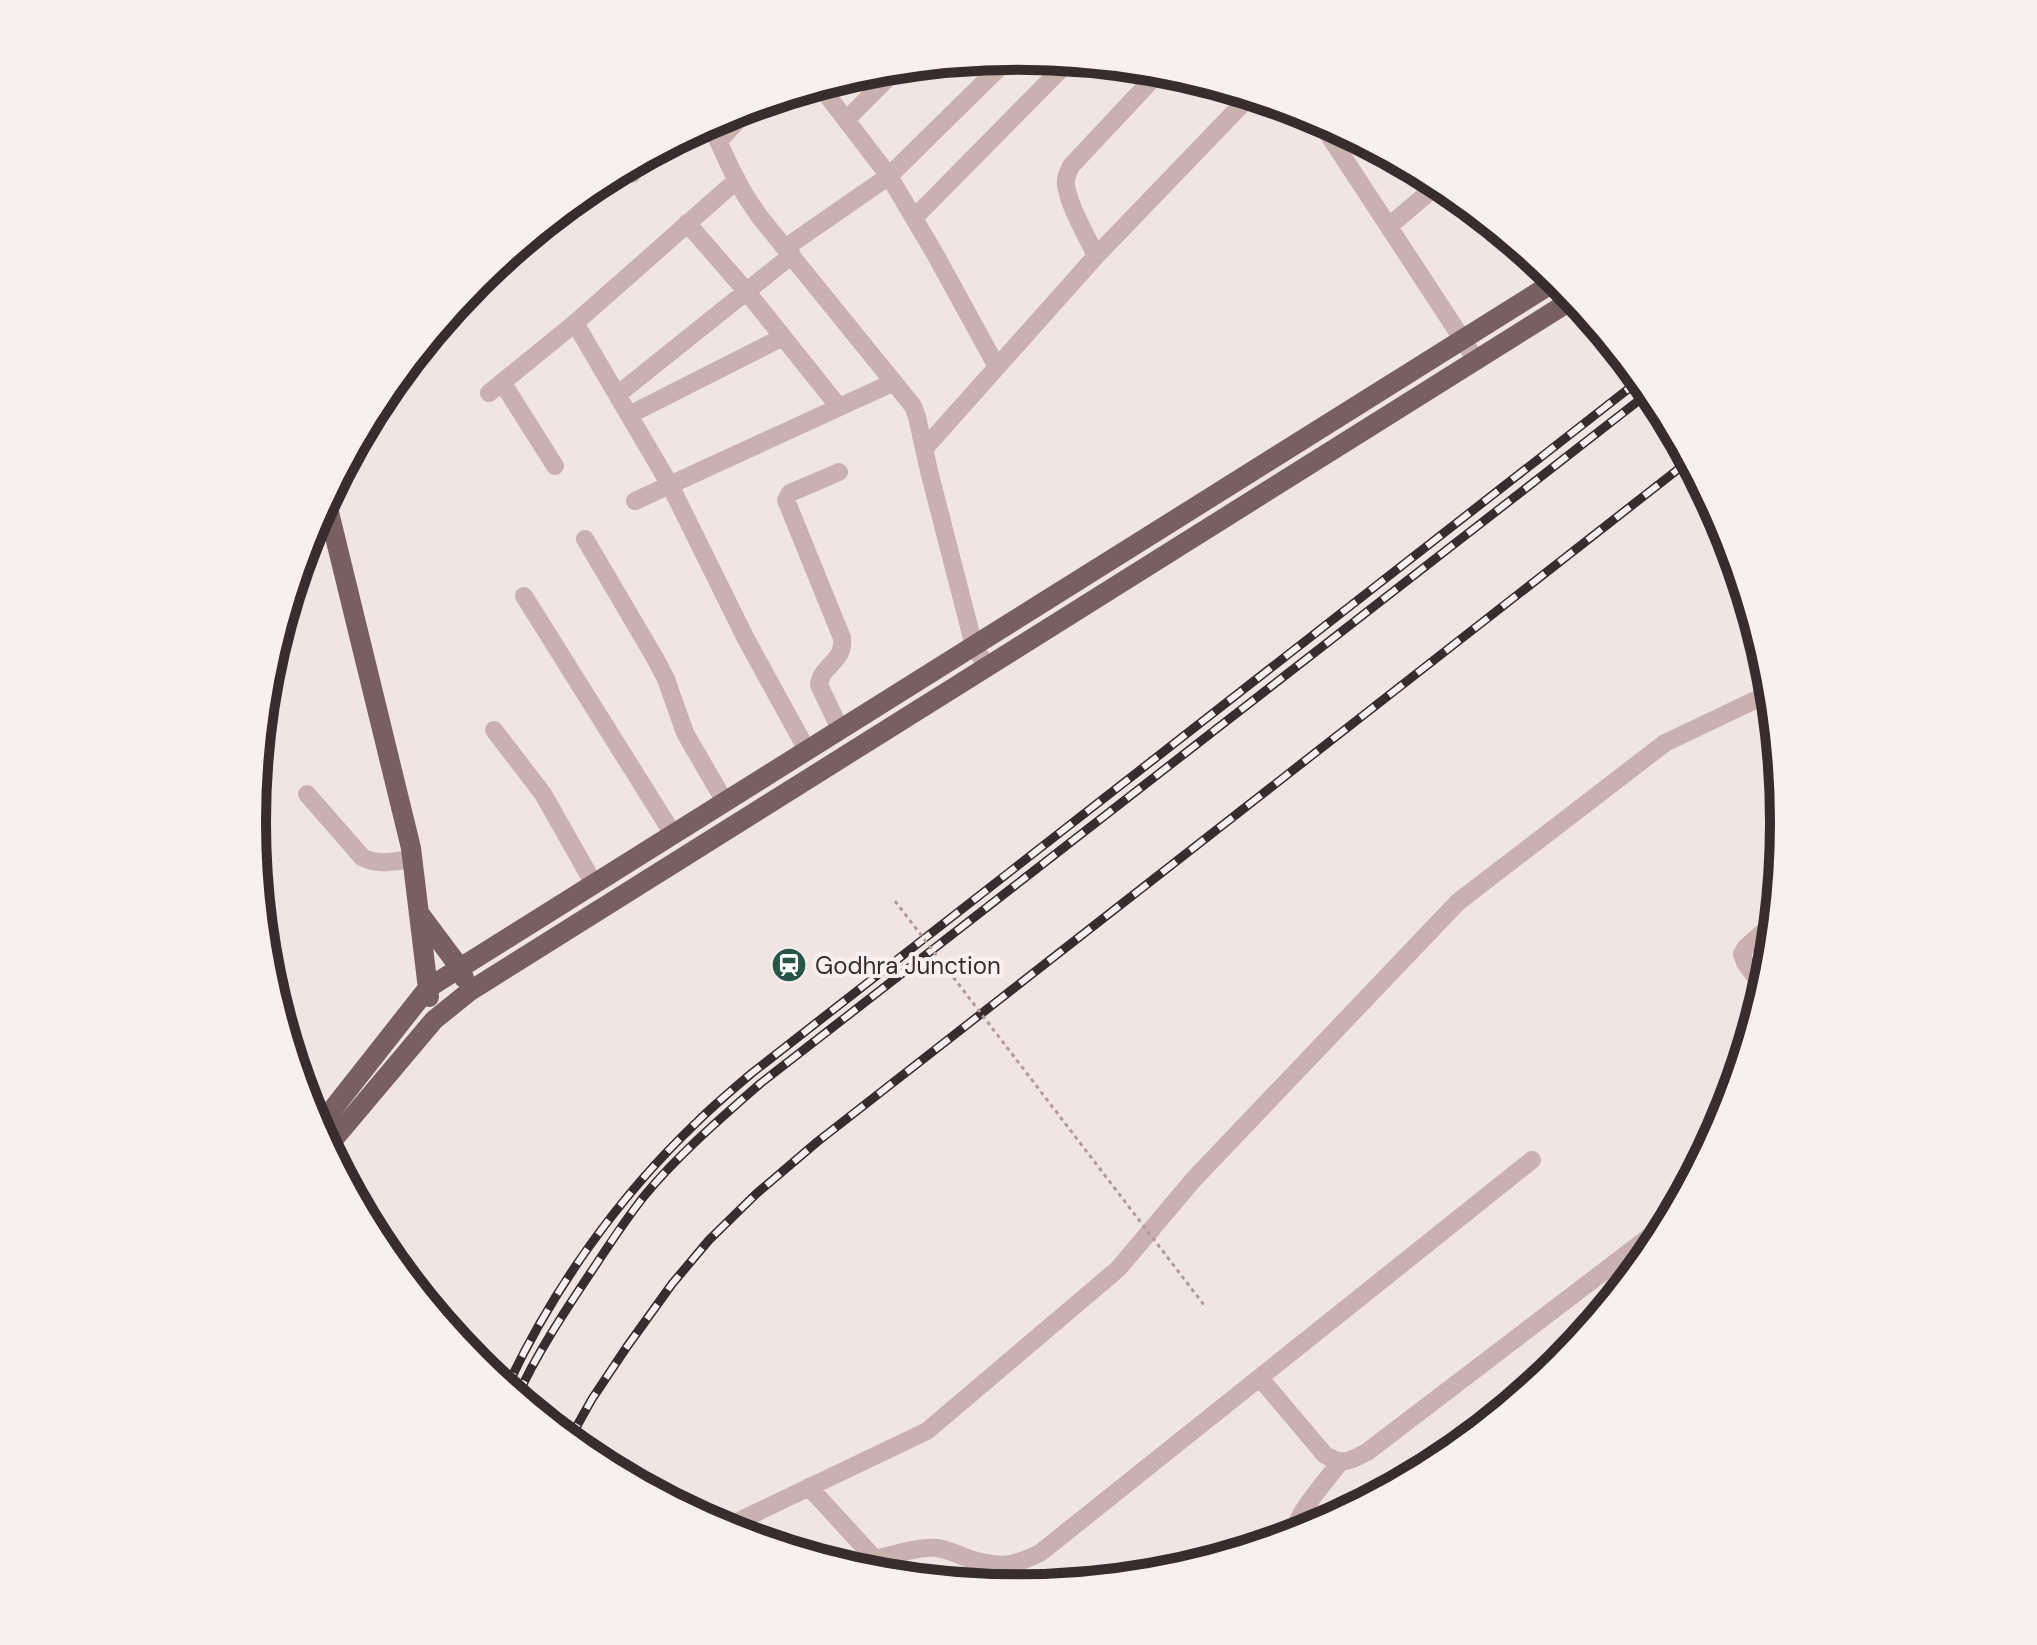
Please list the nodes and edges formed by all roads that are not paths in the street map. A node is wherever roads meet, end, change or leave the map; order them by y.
1 (996, 71) edge
2 (1059, 72) edge
3 (884, 82) edge
4 (1150, 82) edge
5 (827, 95) edge
6 (1242, 105) edge
7 (846, 120) junction
8 (732, 127) edge
9 (716, 134) edge
10 (1331, 139) edge
11 (719, 141) junction
12 (889, 176) junction
13 (737, 180) junction
14 (1429, 192) edge
15 (914, 218) junction
16 (687, 223) junction
17 (1389, 226) junction
18 (789, 252) junction
19 (1096, 256) junction
20 (1547, 286) edge
21 (747, 292) junction
22 (1564, 305) edge
23 (575, 323) junction
24 (783, 337) junction
25 (1463, 339) junction
26 (1476, 360) junction
27 (997, 367) junction
28 (894, 382) junction
29 (617, 395) junction
30 (839, 407) junction
31 (629, 415) junction
32 (924, 449) junction
33 (555, 466) dead end
34 (839, 472) dead end
35 (670, 485) junction
36 (635, 501) dead end
37 (326, 528) edge
38 (585, 539) dead end
39 (524, 596) dead end
40 (974, 646) junction
41 (987, 667) junction
42 (1761, 697) edge
43 (840, 729) junction
44 (494, 730) dead end
45 (807, 750) junction
46 (307, 794) dead end
47 (725, 802) junction
48 (673, 834) junction
49 (412, 859) junction
50 (594, 884) junction
51 (419, 913) junction
52 (1763, 932) edge
53 (460, 968) junction
54 (1755, 977) edge
55 (428, 988) junction
56 (470, 991) junction
57 (434, 1020) junction
58 (326, 1117) edge
59 (336, 1137) edge
60 (1532, 1160) dead end
61 (1644, 1241) edge
62 (1260, 1378) junction
63 (1341, 1461) junction
64 (809, 1487) junction
65 (739, 1521) edge
66 (1299, 1521) edge
67 (875, 1559) junction
68 (876, 1562) edge

1 - 12 street
2 - 15 street
3 - 7 street
4 - 19 street
5 - 7 street
6 - 19 street
7 - 12 street
8 - 11 street
9 - 11 street
10 - 17 street
11 - 13 street
12 - 15 street
12 - 18 street
13 - 16 street
13 - 18 street
14 - 17 street
15 - 27 street
16 - 21 street
16 - 23 street
17 - 25 street
18 - 21 street
18 - 28 street
19 - 27 street
20 - 25 main road
21 - 24 street
21 - 29 street
22 - 26 main road
23 - 29 street
23 - 33 street
24 - 30 street
24 - 31 street
25 - 26 street
25 - 40 main road
26 - 41 main road
27 - 32 street
28 - 30 street
28 - 32 street
29 - 31 street
30 - 35 street
31 - 35 street
32 - 40 street
34 - 43 street
35 - 36 street
35 - 45 street
37 - 49 main road
38 - 47 street
39 - 48 street
40 - 41 street
40 - 43 main road
41 - 56 main road
42 - 64 street
43 - 45 main road
44 - 50 street
45 - 47 main road
46 - 49 street
47 - 48 main road
48 - 50 main road
49 - 51 main road
50 - 53 main road
51 - 53 main road
51 - 55 main road
52 - 54 street
53 - 55 main road
53 - 56 main road
55 - 57 main road
55 - 58 main road
56 - 57 main road
57 - 59 main road
60 - 62 street
61 - 63 street
62 - 63 street
62 - 67 street
63 - 66 street
64 - 65 street
64 - 67 street
67 - 68 street

